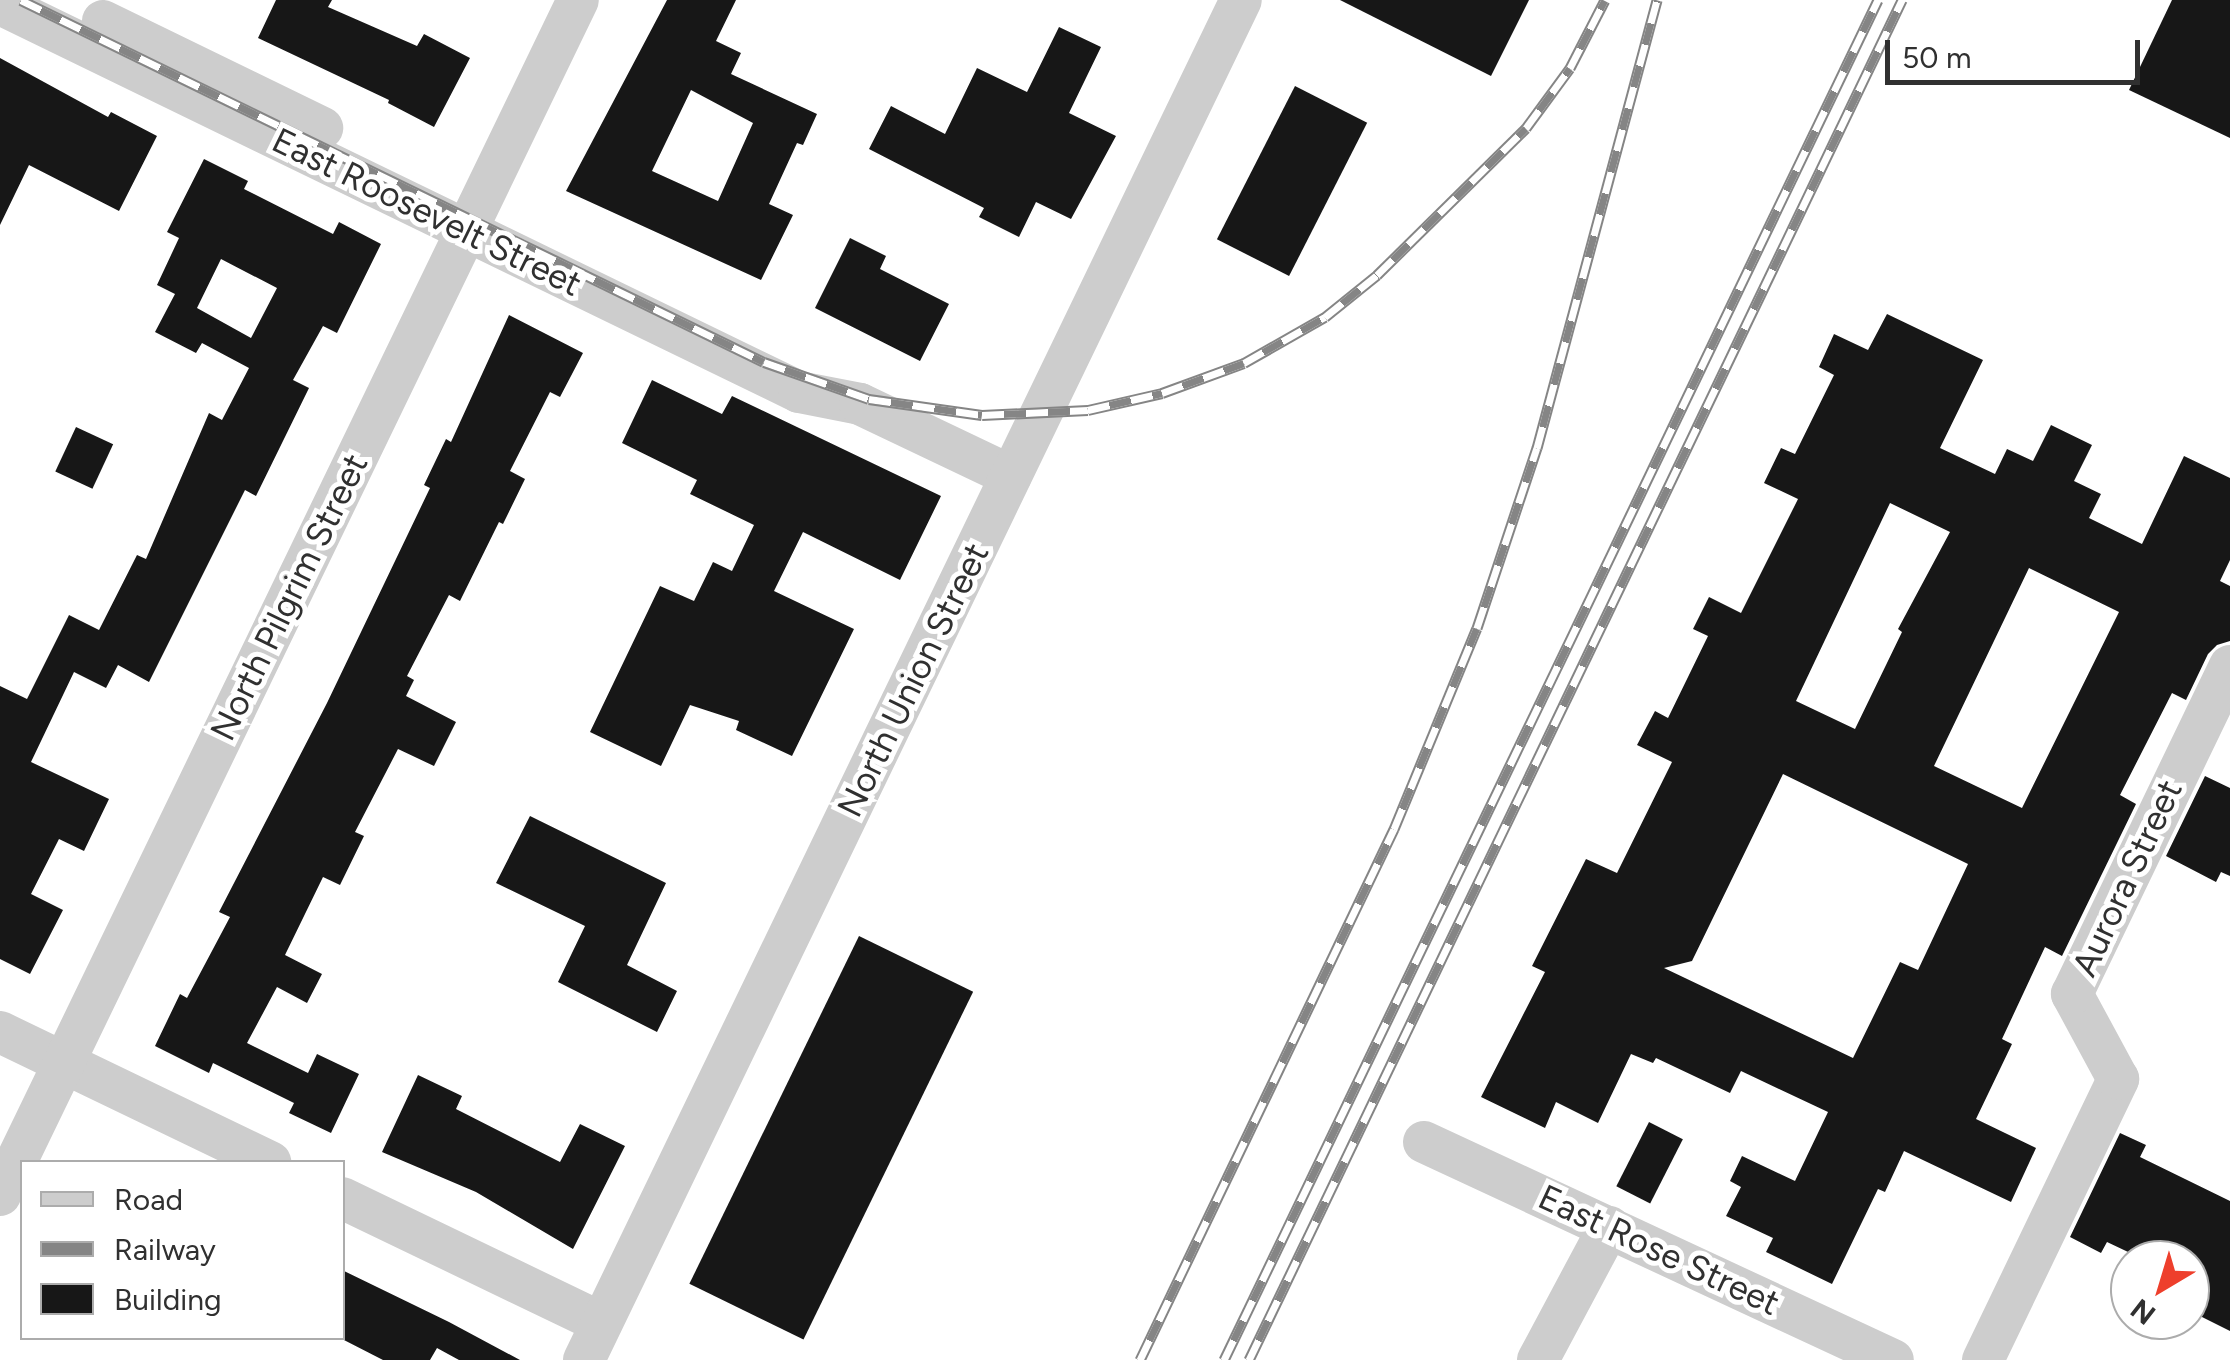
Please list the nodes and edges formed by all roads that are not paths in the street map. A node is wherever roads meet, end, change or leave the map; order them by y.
1 (59, 0) edge
2 (578, 0) edge
3 (1241, 0) edge
4 (0, 4) edge
5 (473, 218) junction
6 (1012, 476) junction
7 (2230, 666) edge
8 (0, 1032) edge
9 (64, 1062) junction
10 (1424, 1142) dead end
11 (266, 1160) edge
12 (0, 1195) edge
13 (345, 1200) edge
14 (1609, 1226) junction
15 (593, 1342) edge
16 (1538, 1360) edge
17 (1893, 1360) edge
18 (1982, 1360) edge

1 - 5 street, East Roosevelt Street
2 - 5 street, North Pilgrim Street
3 - 6 street, North Union Street
4 - 5 street, East Roosevelt Street
5 - 6 street, East Roosevelt Street
5 - 9 street, North Pilgrim Street
6 - 15 street, North Union Street
7 - 18 street, Aurora Street
8 - 9 street
9 - 11 street
9 - 12 street, North Pilgrim Street
10 - 14 street, East Rose Street
13 - 15 street
14 - 16 street
14 - 17 street, East Rose Street

